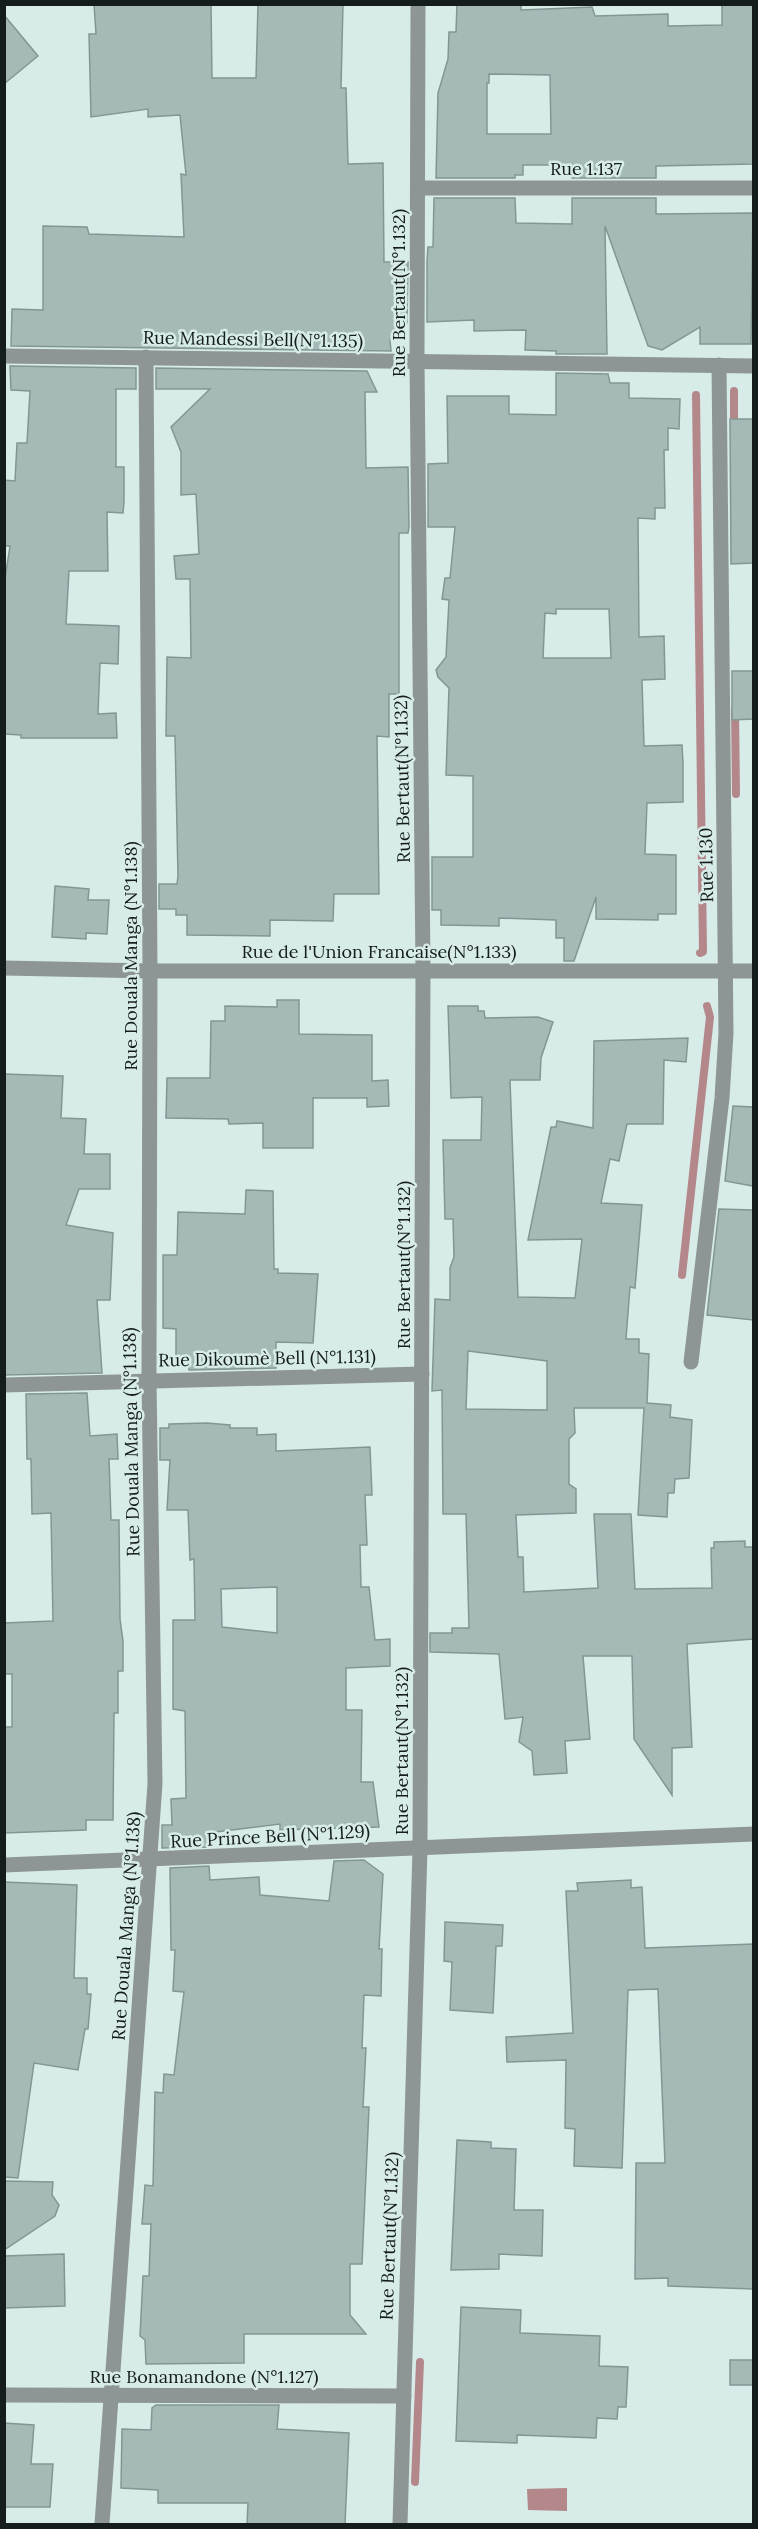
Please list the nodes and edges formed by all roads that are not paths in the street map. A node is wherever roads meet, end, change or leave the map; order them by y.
1 (418, 4) edge
2 (418, 188) junction
3 (753, 188) edge
4 (4, 356) edge
5 (146, 357) junction
6 (417, 362) junction
7 (719, 365) junction
8 (753, 366) edge
9 (4, 968) edge
10 (423, 969) junction
11 (726, 970) junction
12 (753, 970) edge
13 (150, 971) junction
14 (691, 1362) dead end
15 (422, 1374) junction
16 (149, 1380) junction
17 (4, 1385) edge
18 (753, 1834) edge
19 (420, 1849) junction
20 (150, 1861) junction
21 (4, 1865) edge
22 (113, 2394) junction
23 (4, 2395) edge
24 (404, 2396) junction
25 (102, 2524) edge
26 (400, 2524) edge

1 - 2 street, Rue Bertaut(N°1.132)
2 - 3 street, Rue 1.137
2 - 6 street, Rue Bertaut(N°1.132)
4 - 5 street, Rue Mandessi Bell(N°1.135)
5 - 6 street, Rue Mandessi Bell(N°1.135)
5 - 13 street, Rue Douala Manga (N°1.138)
6 - 7 street, Rue Mandessi Bell(N°1.135)
6 - 10 street, Rue Bertaut(N°1.132)
7 - 8 street, Rue Mandessi Bell(N°1.135)
7 - 11 street, Rue 1.130
9 - 13 street, Rue de l'Union Francaise(N°1.133)
10 - 11 street, Rue de l'Union Francaise(N°1.133)
10 - 13 street, Rue de l'Union Francaise(N°1.133)
10 - 15 street, Rue Bertaut(N°1.132)
11 - 12 street, Rue de l'Union Francaise(N°1.133)
11 - 14 street, Rue 1.130
13 - 16 street, Rue Douala Manga (N°1.138)
15 - 16 street, Rue Dikoumè Bell (N°1.131)
15 - 19 street, Rue Bertaut(N°1.132)
16 - 17 street, Rue Dikoumè Bell (N°1.131)
16 - 20 street, Rue Douala Manga (N°1.138)
18 - 19 street, Rue Prince Bell (N°1.129)
19 - 20 street, Rue Prince Bell (N°1.129)
19 - 24 street, Rue Bertaut(N°1.132)
20 - 21 street, Rue Prince Bell (N°1.129)
20 - 22 street, Rue Douala Manga (N°1.138)
22 - 23 street, Rue Bonamandone (N°1.127)
22 - 24 street, Rue Bonamandone (N°1.127)
22 - 25 street, Rue Douala Manga (N°1.138)
24 - 26 street, Rue Bertaut(N°1.132)

